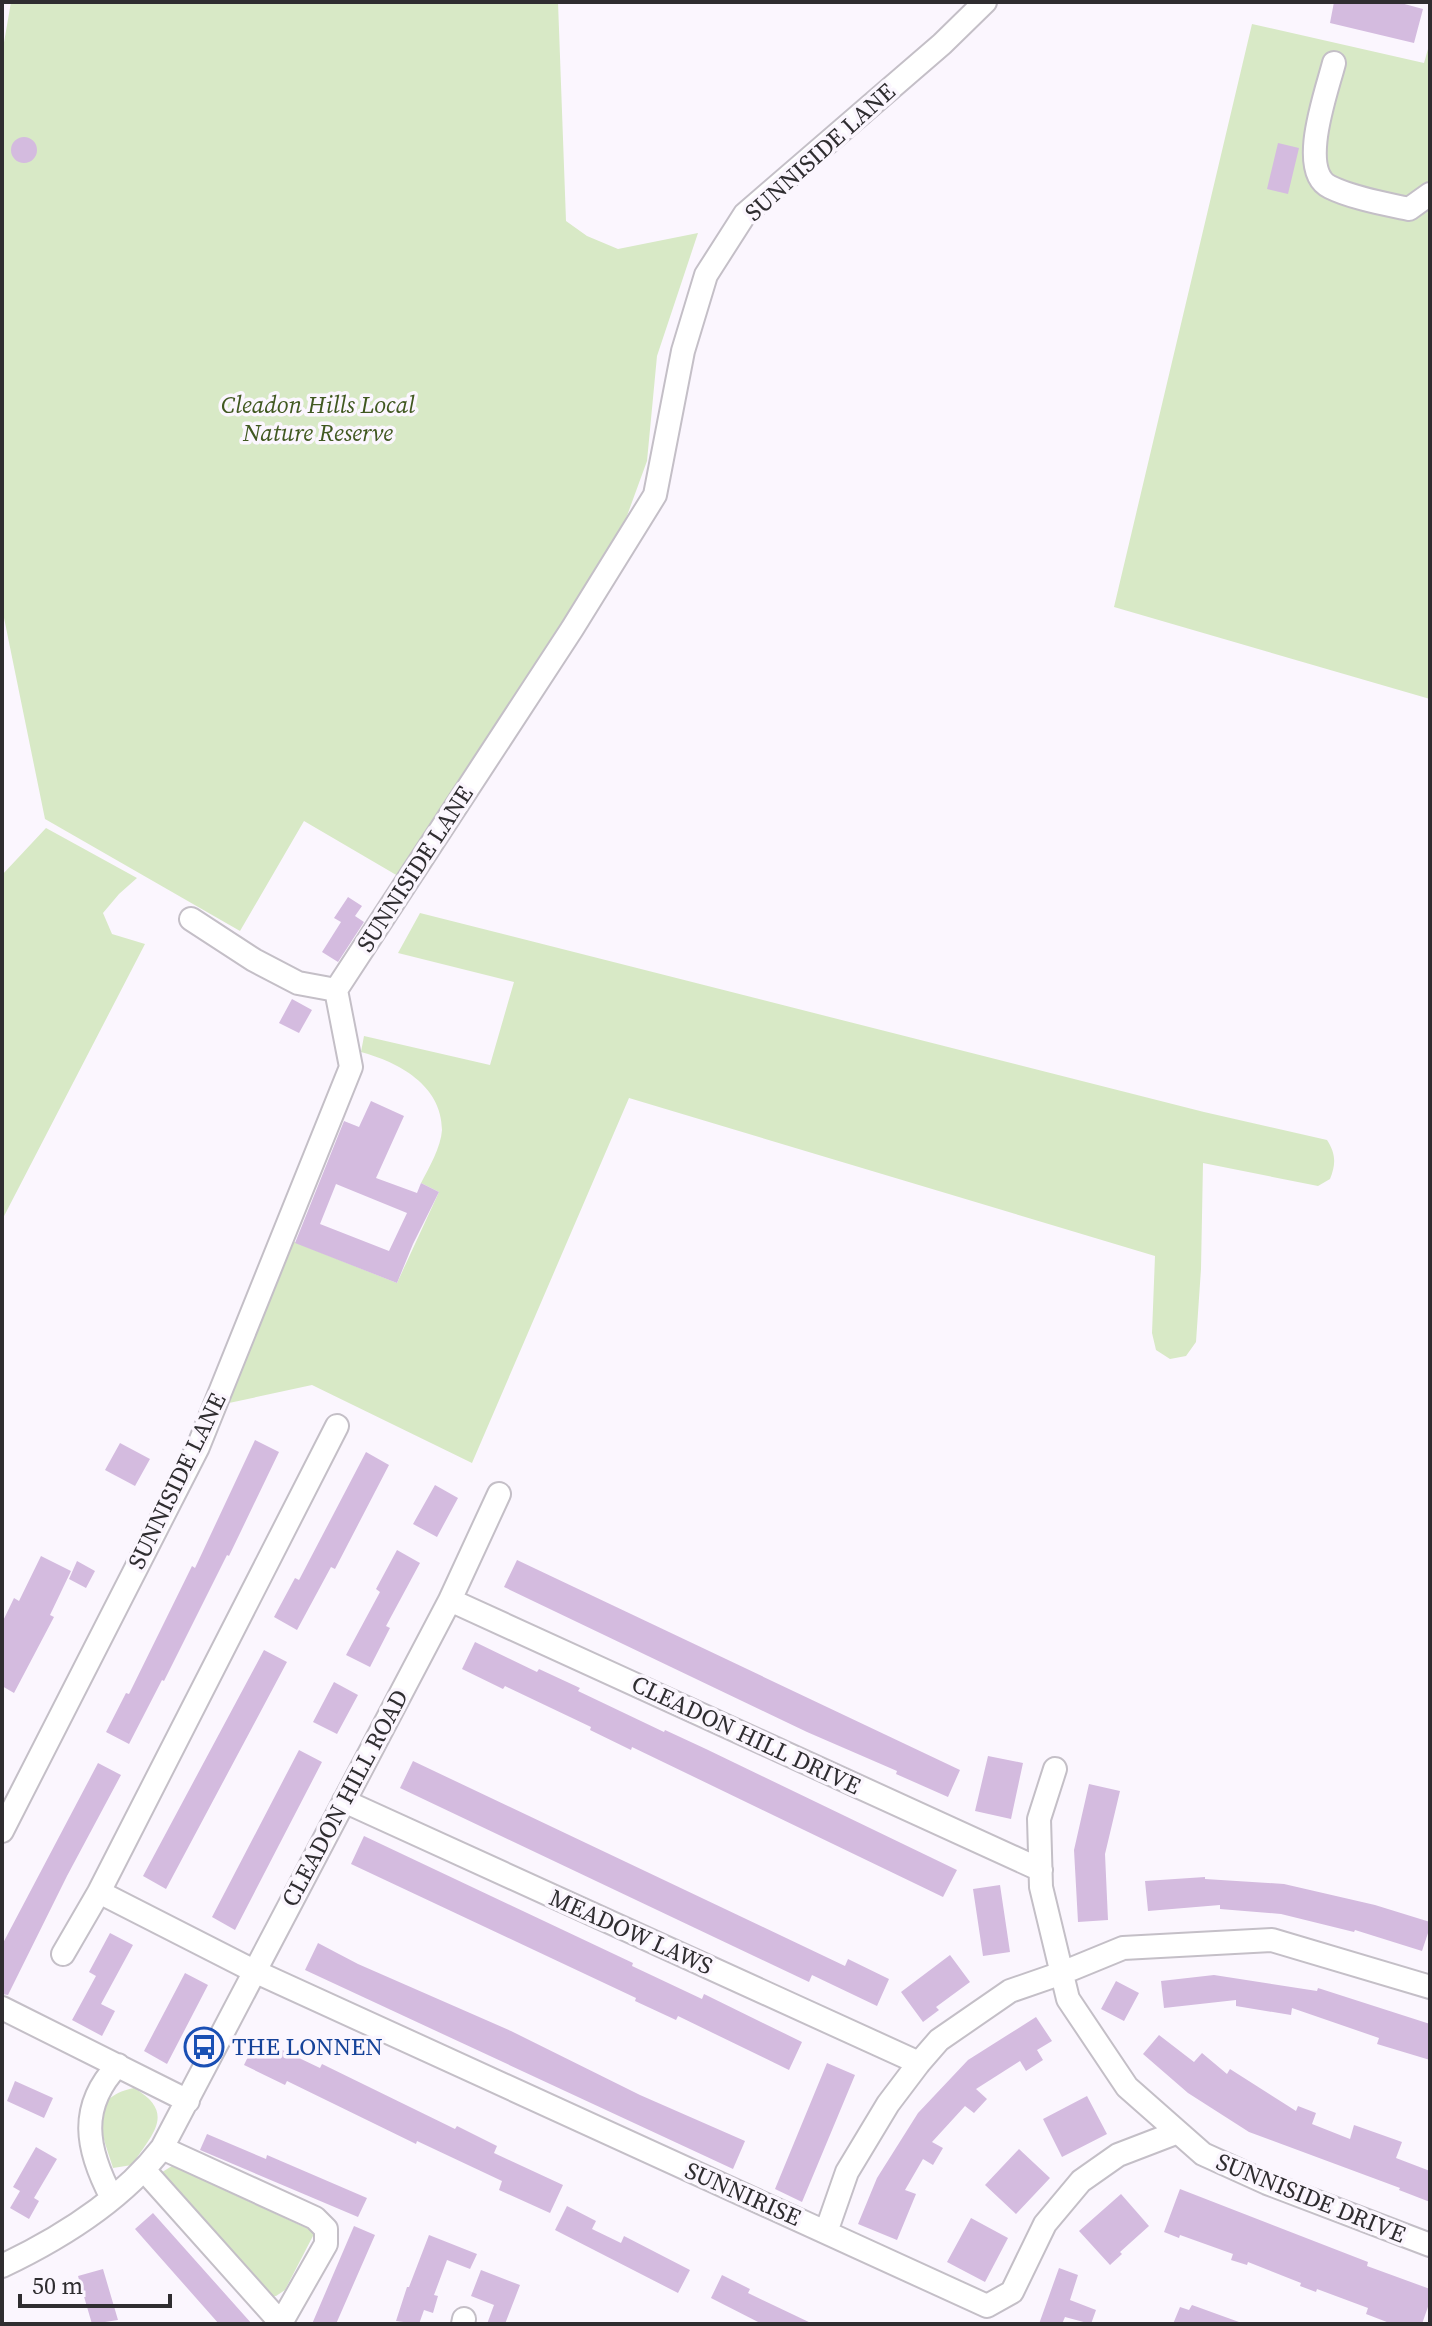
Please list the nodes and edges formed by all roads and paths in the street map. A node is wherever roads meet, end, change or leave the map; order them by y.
1 (985, 2) edge
2 (1334, 63) dead end
3 (1430, 194) edge
4 (191, 919) dead end
5 (336, 990) junction
6 (337, 1426) dead end
7 (499, 1494) dead end
8 (450, 1600) junction
9 (1055, 1769) dead end
10 (344, 1801) junction
11 (2, 1831) edge
12 (1041, 1870) junction
13 (99, 1892) junction
14 (63, 1954) dead end
15 (254, 1971) junction
16 (1062, 1973) junction
17 (1430, 1987) edge
18 (2, 2008) edge
19 (919, 2063) junction
20 (118, 2065) junction
21 (188, 2101) junction
22 (1178, 2132) junction
23 (162, 2148) junction
24 (145, 2171) junction
25 (112, 2198) junction
26 (826, 2232) junction
27 (1430, 2245) edge
28 (2, 2266) edge
29 (281, 2324) edge

1 - 5 street, SUNNISIDE LANE
2 - 3 street
4 - 5 street
5 - 11 street, SUNNISIDE LANE
6 - 13 street
7 - 8 street, CLEADON HILL ROAD
8 - 10 street, CLEADON HILL ROAD
8 - 12 street, CLEADON HILL DRIVE
9 - 12 street, SUNNISIDE DRIVE
10 - 15 street, CLEADON HILL ROAD
10 - 19 street, MEADOW LAWS
12 - 16 street, SUNNISIDE DRIVE
13 - 14 street
13 - 15 street, SUNNIRISE
15 - 21 street, CLEADON HILL ROAD
15 - 26 street, SUNNIRISE
16 - 17 street
16 - 19 street
16 - 22 street, SUNNISIDE DRIVE
18 - 20 street
19 - 26 street
20 - 21 street
20 - 25 street
21 - 23 street
22 - 26 street, SUNNIRISE
22 - 27 street, SUNNISIDE DRIVE
23 - 24 street
23 - 29 street
24 - 25 street
24 - 29 street
25 - 28 street

